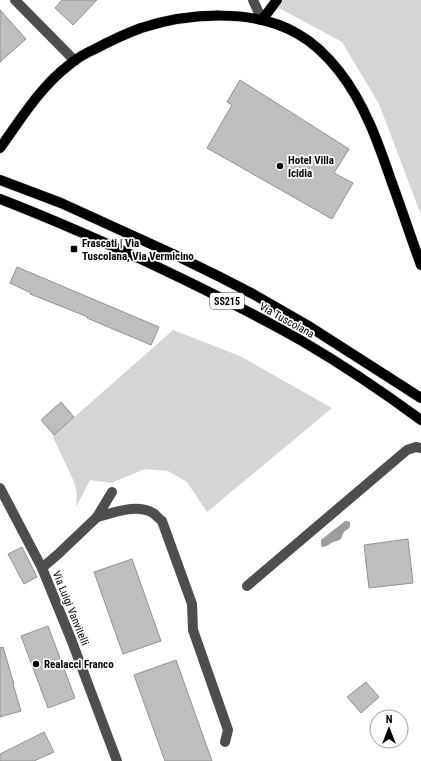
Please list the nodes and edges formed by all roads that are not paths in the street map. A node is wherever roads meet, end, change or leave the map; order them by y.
1 (15, 0) edge
2 (253, 0) edge
3 (277, 0) edge
4 (262, 20) junction
5 (75, 61) junction
6 (0, 148) edge
7 (0, 180) edge
8 (0, 199) edge
9 (421, 265) edge
10 (416, 391) edge
11 (421, 398) edge
12 (421, 420) edge
13 (421, 448) edge
14 (0, 488) edge
15 (112, 492) dead end
16 (97, 517) junction
17 (42, 568) junction
18 (247, 586) dead end
19 (225, 742) dead end
20 (117, 761) edge

1 - 5 street
2 - 4 street
3 - 4 main road
4 - 5 main road
4 - 9 main road
5 - 6 main road
7 - 10 main road, Via Tuscolana / SS215
8 - 12 main road, Via Tuscolana / SS215
10 - 11 main road, Via Tuscolana / SS215
13 - 18 street
14 - 17 street, Via Luigi Vanvitelli
15 - 16 street
16 - 17 street
16 - 19 street
17 - 20 street, Via Luigi Vanvitelli

